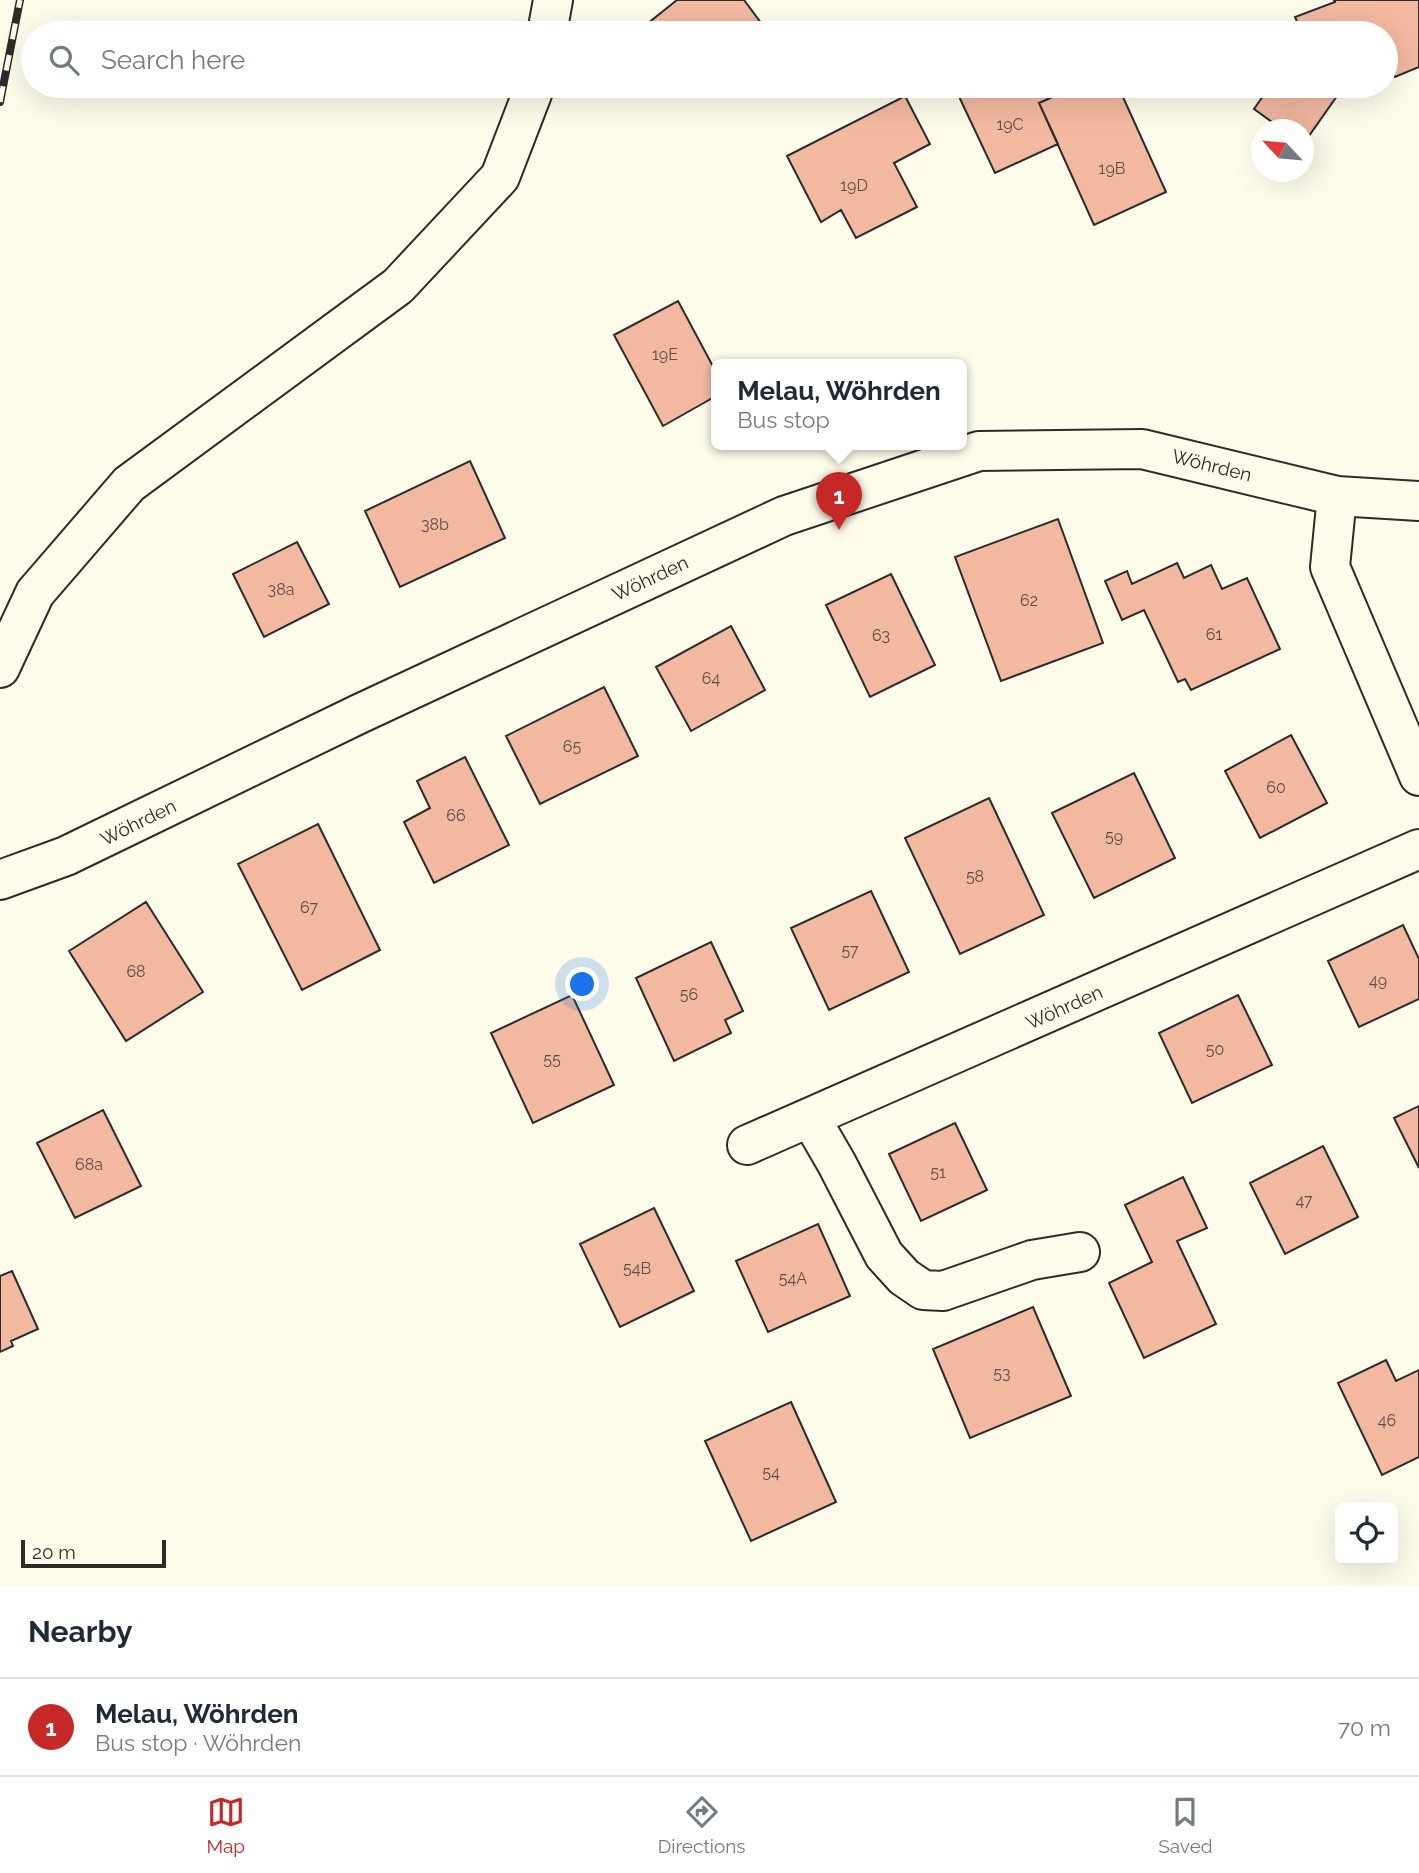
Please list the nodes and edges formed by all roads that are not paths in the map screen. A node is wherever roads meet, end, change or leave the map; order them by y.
1 (553, 0) edge
2 (549, 21) edge
3 (530, 98) edge
4 (1337, 496) junction
5 (1419, 501) edge
6 (0, 668) edge
7 (1419, 776) edge
8 (1419, 849) edge
9 (0, 880) edge
10 (810, 1119) junction
11 (747, 1145) dead end
12 (1080, 1252) dead end

1 - 2 street
3 - 6 street
4 - 5 street, Wöhrden
4 - 7 street
4 - 9 street, Wöhrden
8 - 10 street, Wöhrden
10 - 11 street, Wöhrden
10 - 12 street

